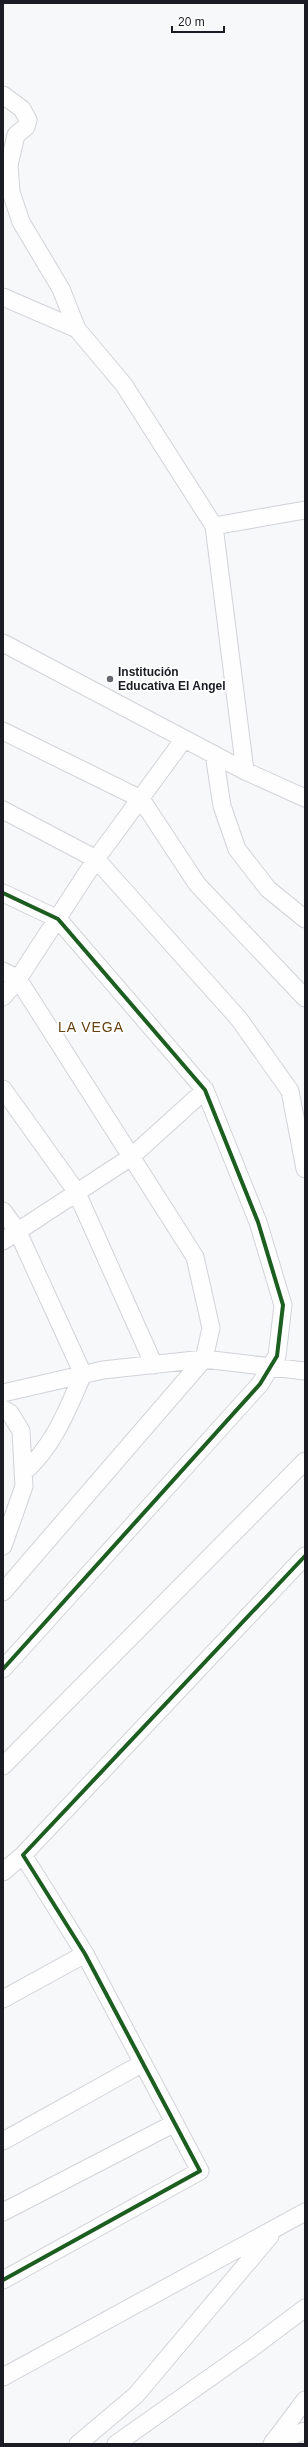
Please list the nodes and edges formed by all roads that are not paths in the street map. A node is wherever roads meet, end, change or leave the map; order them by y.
1 (3, 95) edge
2 (3, 297) edge
3 (77, 330) junction
4 (305, 510) edge
5 (214, 526) junction
6 (3, 643) edge
7 (3, 731) edge
8 (184, 739) junction
9 (214, 754) junction
10 (245, 771) junction
11 (305, 798) edge
12 (141, 799) junction
13 (3, 810) edge
14 (96, 859) junction
15 (3, 893) edge
16 (58, 919) junction
17 (305, 919) edge
18 (10, 975) edge
19 (3, 997) edge
20 (305, 998) edge
21 (3, 1089) edge
22 (205, 1090) junction
23 (131, 1157) junction
24 (305, 1169) edge
25 (76, 1191) junction
26 (3, 1211) edge
27 (17, 1230) junction
28 (3, 1241) edge
29 (204, 1359) junction
30 (154, 1365) junction
31 (271, 1366) junction
32 (305, 1371) edge
33 (83, 1374) junction
34 (4, 1390) edge
35 (3, 1409) edge
36 (305, 1461) edge
37 (23, 1473) junction
38 (3, 1546) edge
39 (305, 1556) edge
40 (3, 1592) edge
41 (3, 1669) edge
42 (3, 1766) edge
43 (23, 1855) junction
44 (3, 1872) edge
45 (85, 1954) junction
46 (3, 1999) edge
47 (143, 2063) junction
48 (175, 2124) junction
49 (3, 2141) edge
50 (3, 2212) edge
51 (305, 2212) edge
52 (278, 2227) junction
53 (3, 2280) edge
54 (302, 2311) edge
55 (3, 2377) edge
56 (305, 2400) edge
57 (305, 2431) edge
58 (272, 2443) edge
59 (78, 2444) edge
60 (116, 2444) edge

1 - 3 street
2 - 3 street
3 - 5 street
4 - 5 street
5 - 10 street
6 - 8 street
7 - 12 street
8 - 9 street
8 - 12 street
9 - 10 street
9 - 17 street
10 - 11 street
12 - 14 street
12 - 20 street
13 - 14 street
14 - 16 street
14 - 24 street
15 - 16 street
16 - 18 street
16 - 22 street
18 - 19 street
18 - 23 street
21 - 25 street
22 - 23 street
22 - 31 street
23 - 25 street
23 - 29 street
25 - 27 street
25 - 30 street
26 - 27 street
27 - 28 street
27 - 33 street
29 - 30 street
29 - 31 street
29 - 40 street
30 - 33 street
31 - 32 street
31 - 41 street
33 - 34 street
33 - 37 street
35 - 37 street
36 - 42 street
37 - 38 street
39 - 43 street
43 - 44 street
43 - 45 street
45 - 46 street
45 - 47 street
47 - 48 street
47 - 49 street
48 - 50 street
48 - 53 street
51 - 52 street
52 - 55 street
52 - 59 street
54 - 60 street
56 - 58 street
57 - 58 street

